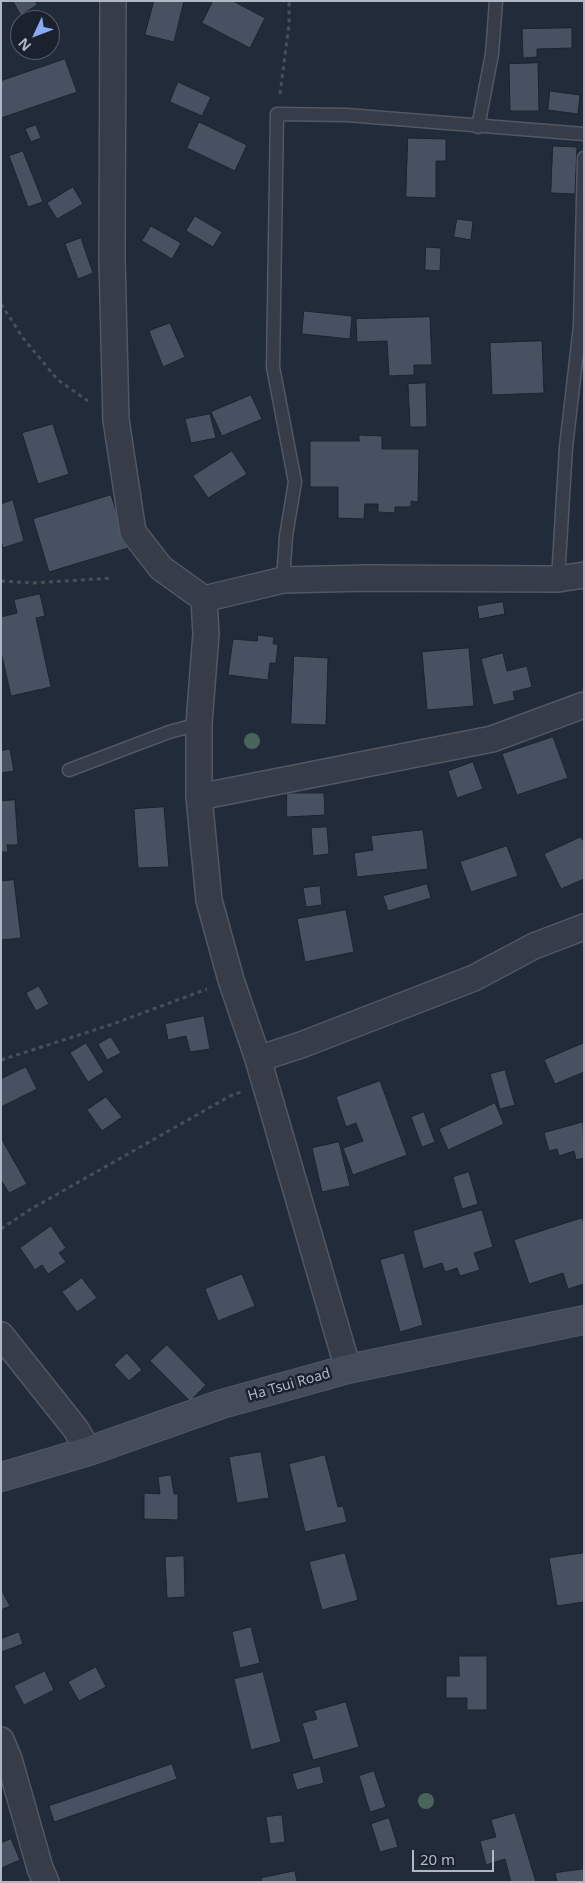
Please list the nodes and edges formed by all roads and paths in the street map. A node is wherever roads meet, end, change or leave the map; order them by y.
1 (113, 1) edge
2 (284, 1) edge
3 (496, 1) edge
4 (278, 114) junction
5 (478, 127) junction
6 (584, 134) edge
7 (584, 158) edge
8 (1, 304) edge
9 (116, 420) junction
10 (584, 575) edge
11 (113, 578) dead end
12 (1, 580) edge
13 (283, 580) junction
14 (558, 580) junction
15 (204, 598) junction
16 (584, 705) edge
17 (199, 724) junction
18 (69, 770) dead end
19 (199, 797) junction
20 (584, 926) edge
21 (231, 980) junction
22 (258, 1059) junction
23 (1, 1060) edge
24 (265, 1084) junction
25 (1, 1229) edge
26 (584, 1320) edge
27 (1, 1335) edge
28 (348, 1369) junction
29 (89, 1451) junction
30 (1, 1477) edge
31 (1, 1740) edge
32 (46, 1882) edge

1 - 9 street
2 - 4 path
3 - 5 lane
4 - 5 lane
4 - 13 lane
5 - 6 lane
7 - 14 lane
8 - 9 path
9 - 15 street
10 - 14 street
11 - 12 path
13 - 14 street
13 - 15 street
15 - 17 street
16 - 19 street
17 - 18 lane
17 - 19 street
19 - 21 street
20 - 22 street
21 - 22 street
21 - 23 path
22 - 24 street
24 - 25 path
24 - 28 street
26 - 28 street, Ha Tsui Road
27 - 29 street
28 - 29 street, Ha Tsui Road
29 - 30 street, Ha Tsui Road
31 - 32 street

